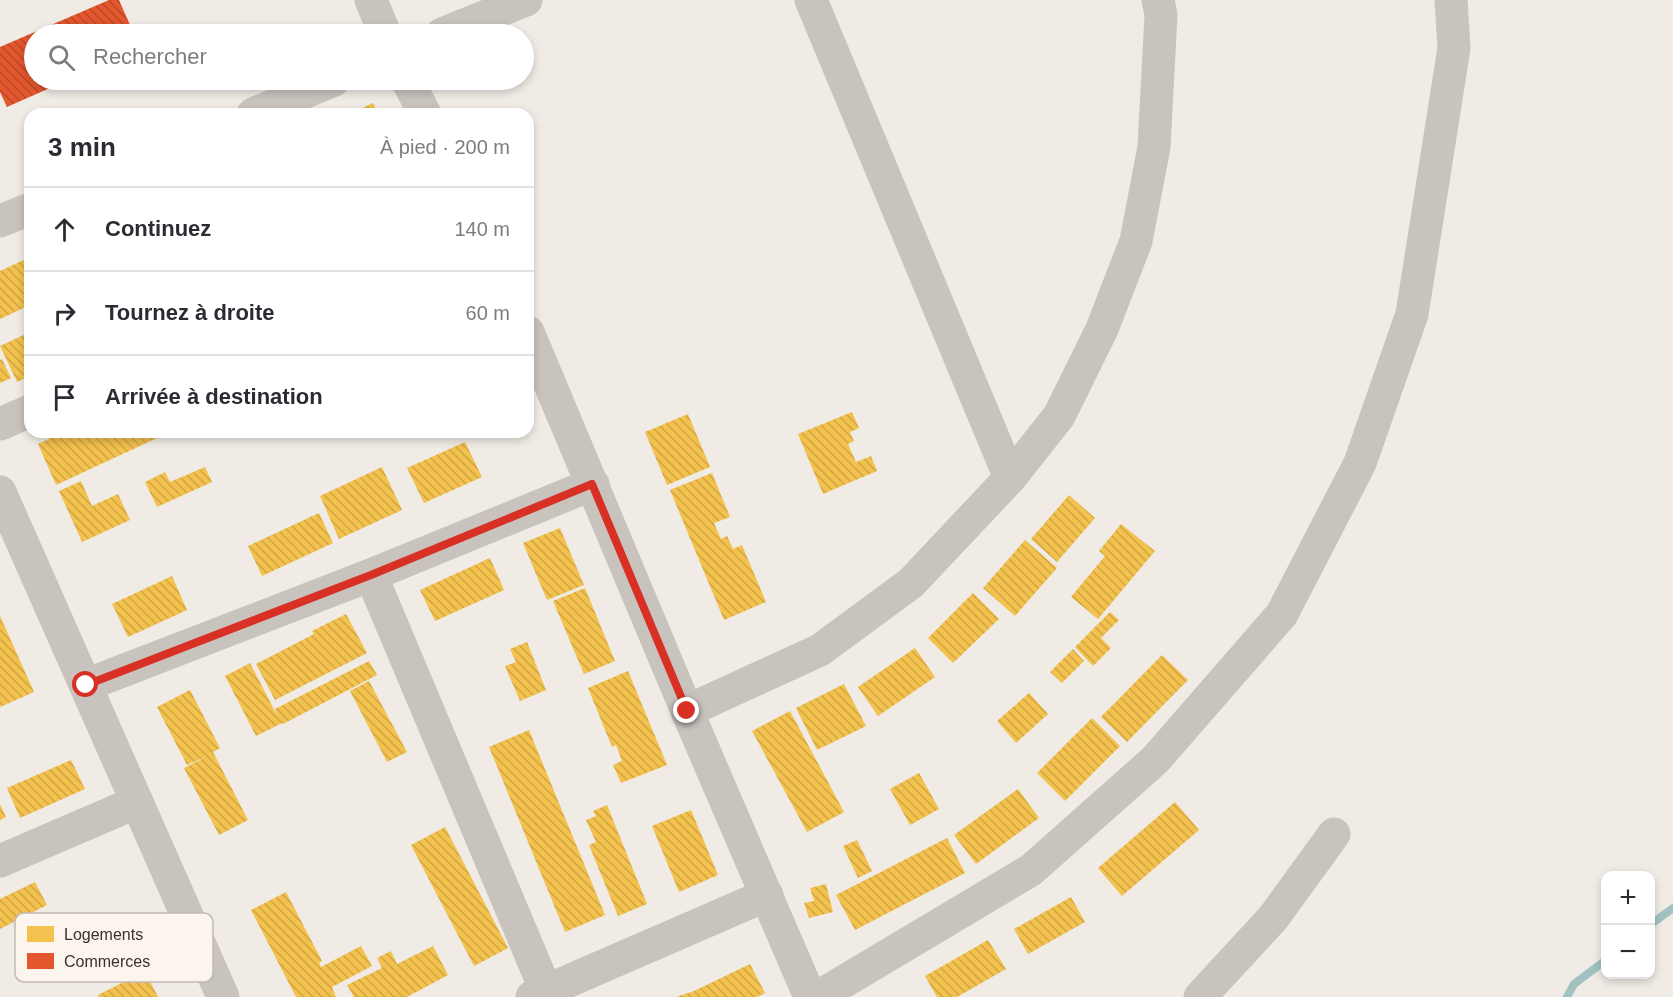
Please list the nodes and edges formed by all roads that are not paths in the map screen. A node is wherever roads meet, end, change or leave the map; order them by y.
1 (371, 0) edge
2 (526, 0) edge
3 (812, 0) edge
4 (1158, 0) edge
5 (1451, 0) edge
6 (381, 24) edge
7 (467, 24) edge
8 (310, 90) edge
9 (412, 90) edge
10 (267, 108) edge
11 (422, 108) edge
12 (24, 212) edge
13 (0, 222) edge
14 (534, 346) edge
15 (24, 414) edge
16 (0, 424) edge
17 (1010, 478) junction
18 (592, 484) junction
19 (0, 492) edge
20 (13, 555) edge
21 (371, 575) junction
22 (86, 685) junction
23 (687, 711) junction
24 (137, 801) junction
25 (1334, 834) dead end
26 (0, 861) edge
27 (766, 895) junction
28 (186, 913) edge
29 (213, 974) edge
30 (539, 994) edge
31 (223, 997) edge
32 (810, 997) edge
33 (818, 997) edge
34 (1200, 997) edge

1 - 6 street
2 - 7 street
3 - 17 street
4 - 17 street
5 - 33 street
8 - 10 street
9 - 11 street
12 - 13 street
14 - 18 street
15 - 16 street
17 - 23 street
18 - 21 street
18 - 23 street
19 - 20 street
20 - 22 street
21 - 22 street
21 - 30 street
22 - 24 street
23 - 27 street
24 - 26 street
24 - 28 street
25 - 34 street
27 - 30 street
27 - 32 street
29 - 31 street

